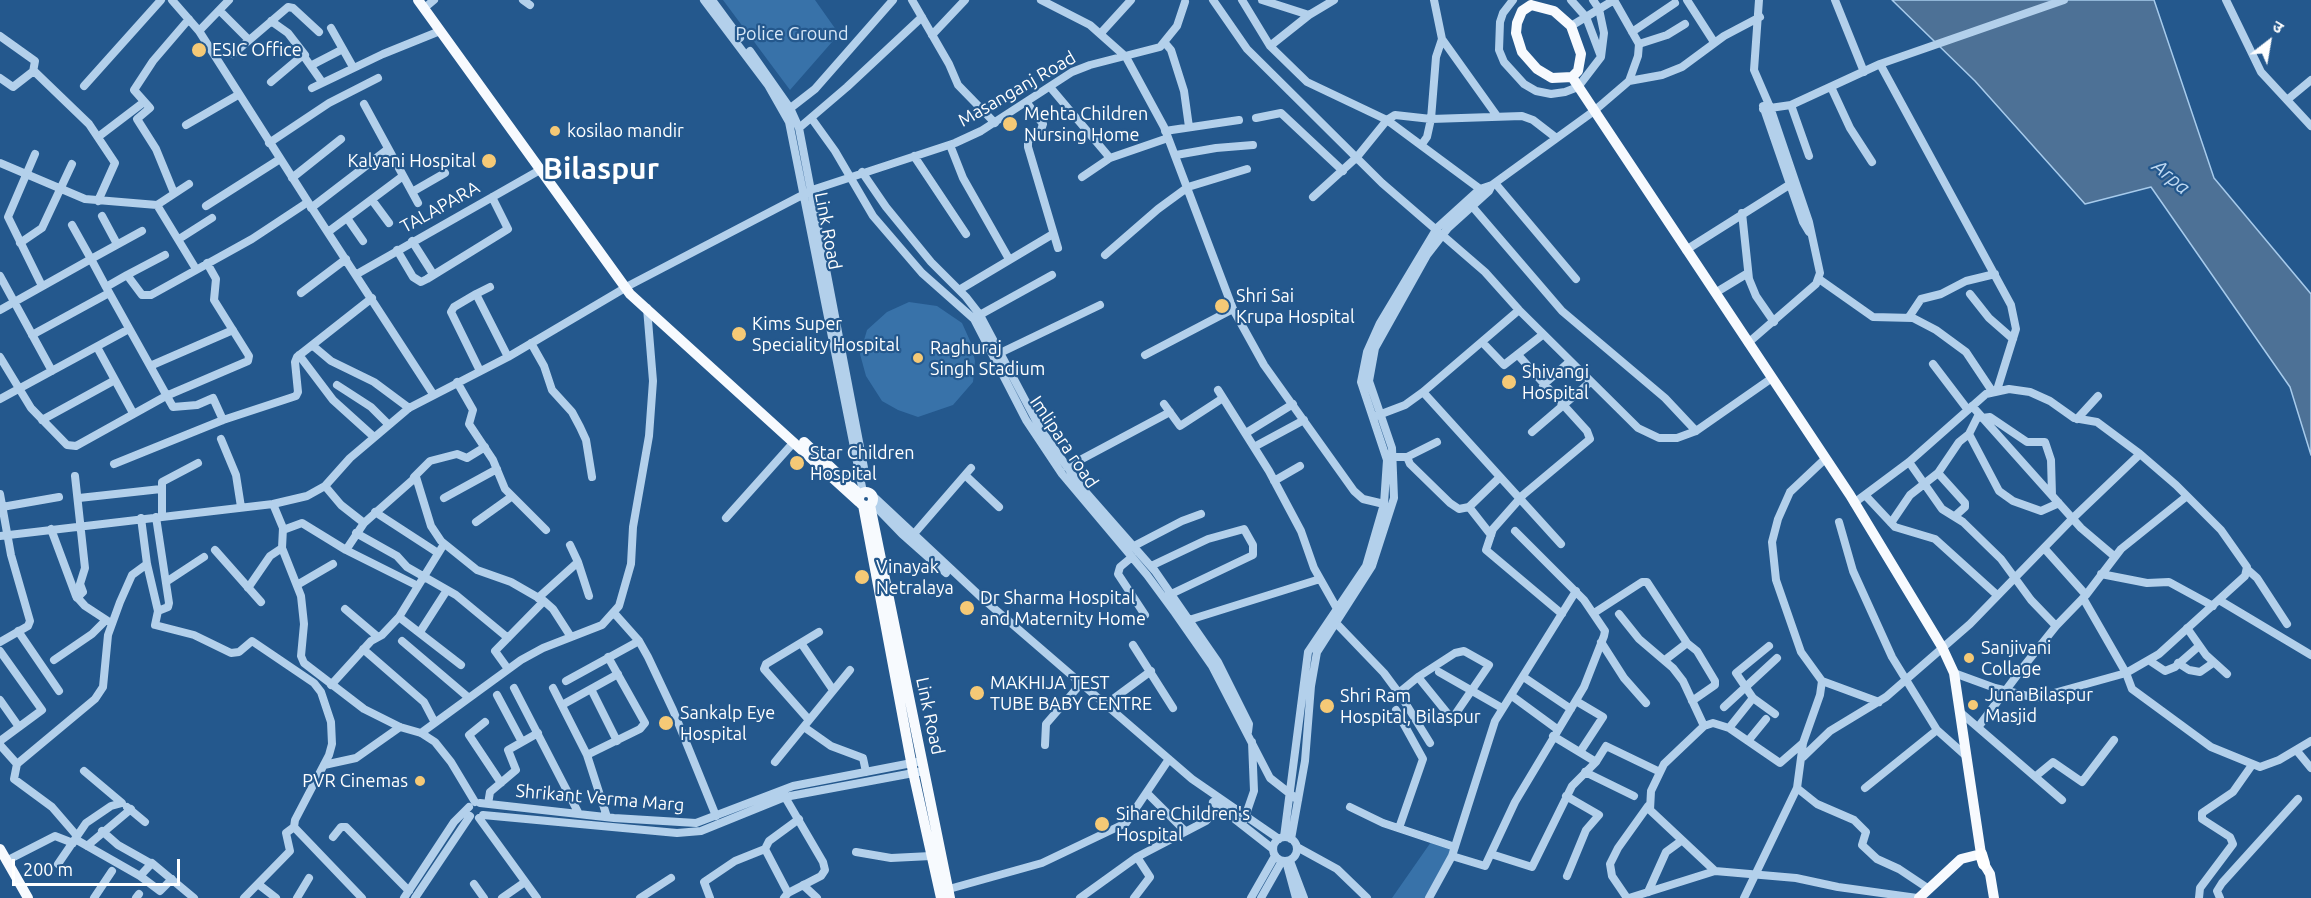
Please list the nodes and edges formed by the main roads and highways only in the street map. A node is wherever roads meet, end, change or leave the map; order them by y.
1 (426, 1) edge
2 (1523, 4) edge
3 (1572, 77) junction
4 (628, 287) junction
5 (647, 308) junction
6 (866, 499) junction
7 (918, 767) junction
8 (0, 849) edge
9 (1982, 859) junction
10 (3, 862) edge
11 (947, 895) edge
12 (20, 898) edge
13 (28, 898) edge
14 (1918, 898) edge
15 (1986, 898) edge
16 (1994, 898) edge

1 - 4 main road
1 - 4 main road
2 - 3 main road
2 - 3 main road
3 - 9 main road
4 - 5 main road
5 - 6 main road
5 - 6 main road
6 - 7 main road, Link Road
7 - 11 main road, Link Road
7 - 11 main road, Link Road
8 - 10 main road
9 - 14 main road
9 - 15 main road
9 - 16 main road
10 - 12 main road
10 - 13 main road

